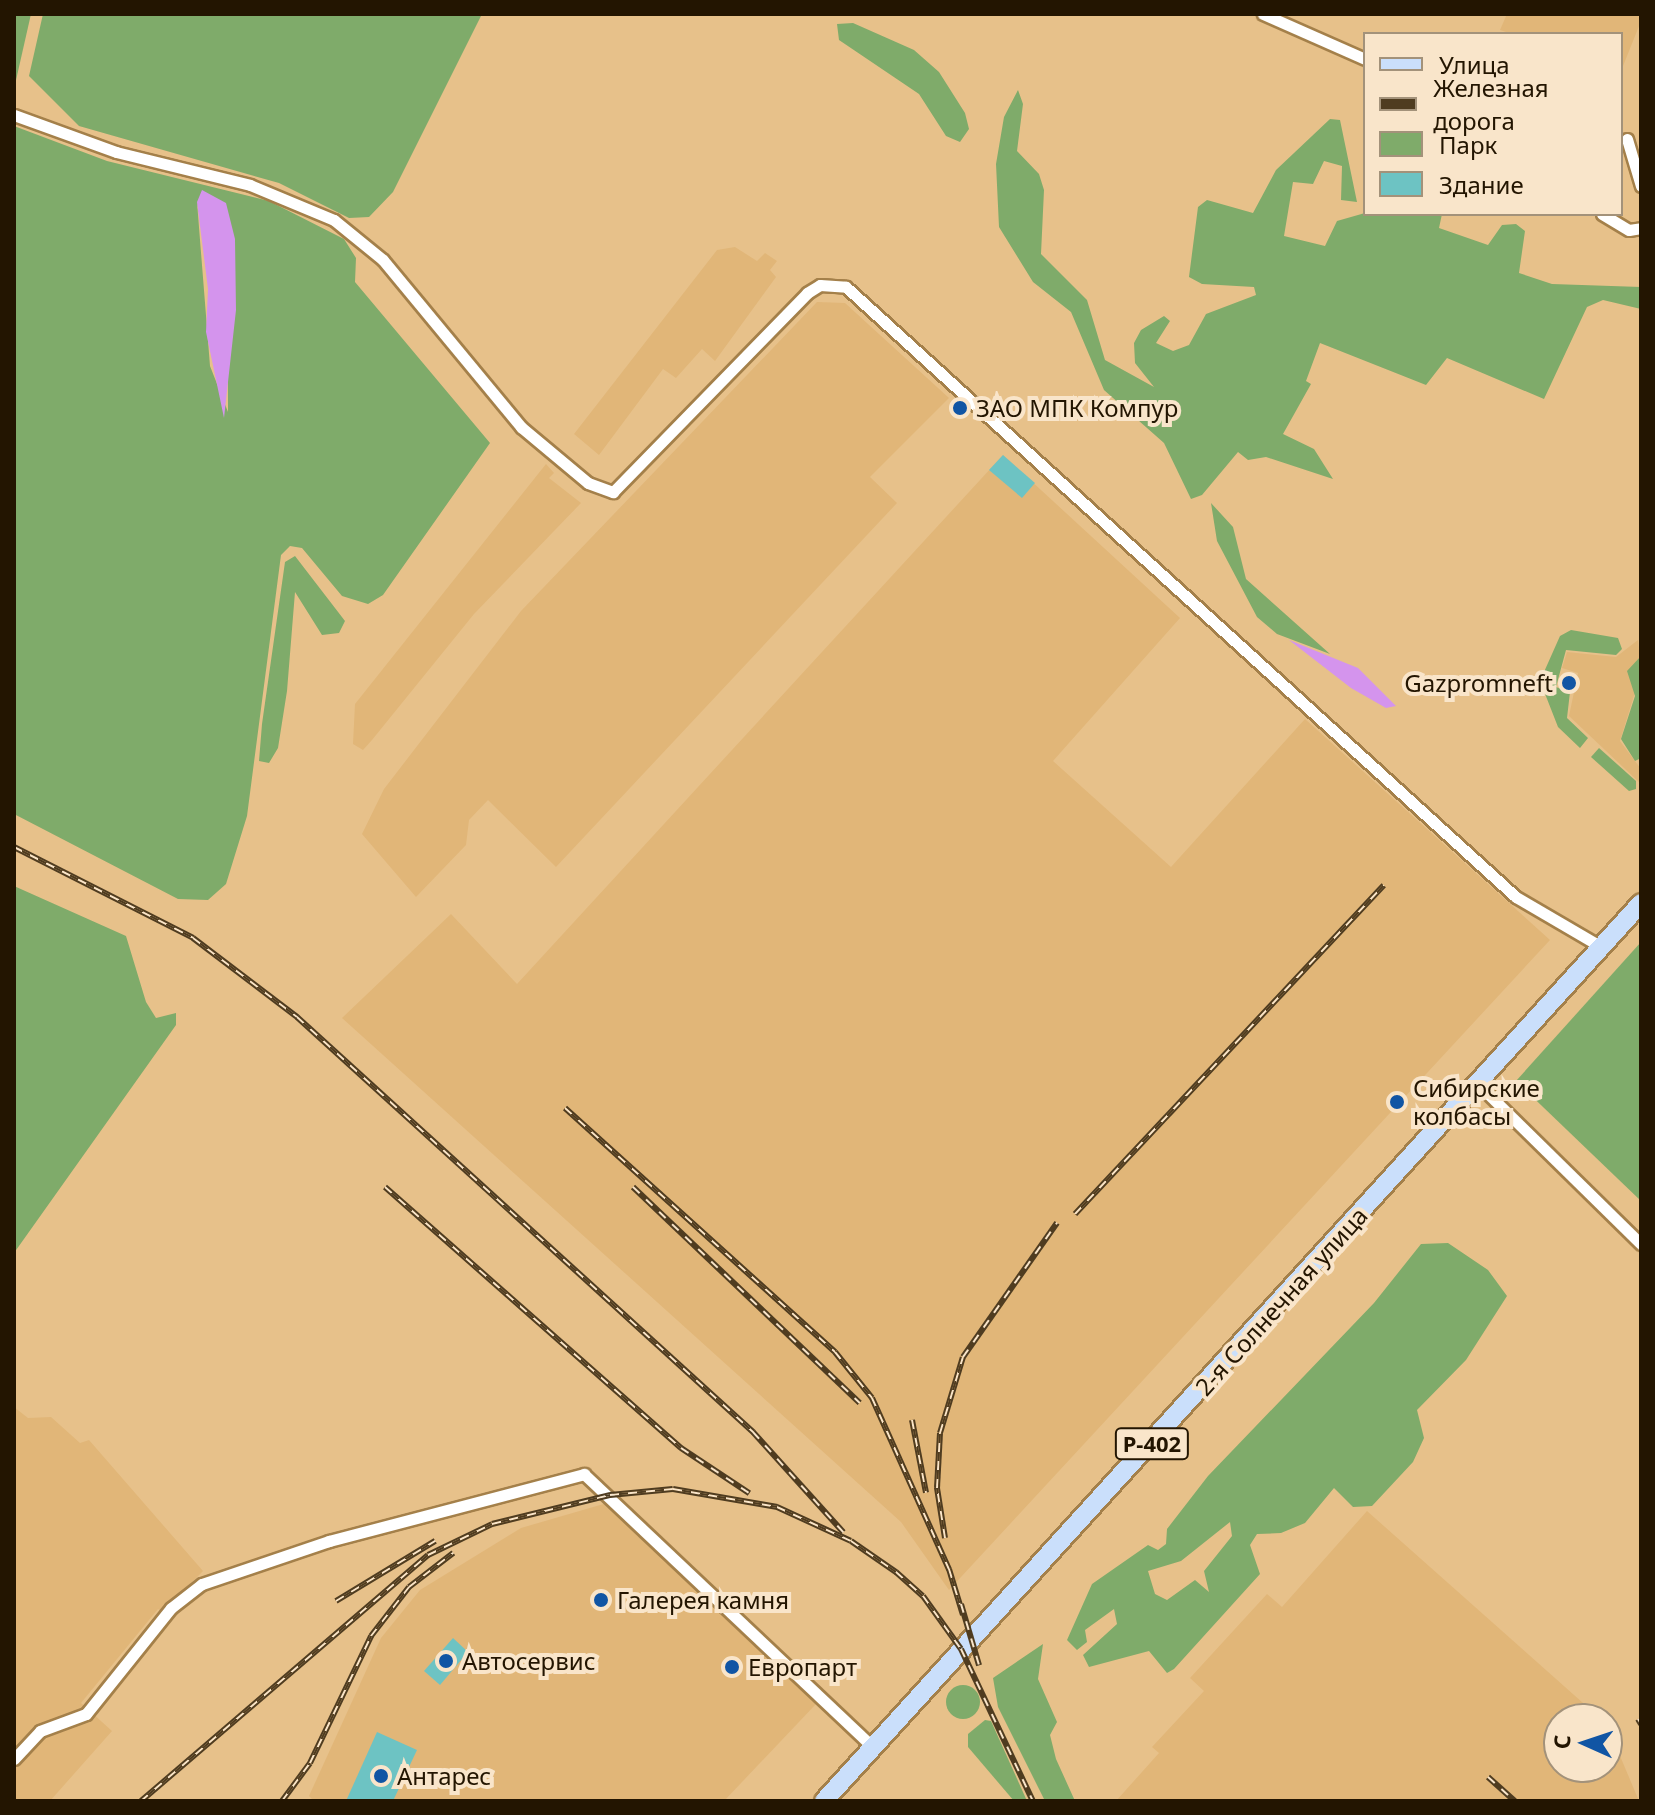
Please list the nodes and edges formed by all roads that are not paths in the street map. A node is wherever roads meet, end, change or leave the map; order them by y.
1 (1263, 14) edge
2 (1363, 58) edge
3 (14, 115) edge
4 (1624, 138) edge
5 (1641, 144) edge
6 (1641, 186) edge
7 (1605, 216) edge
8 (1641, 228) edge
9 (1640, 904) edge
10 (1600, 946) junction
11 (1478, 1084) junction
12 (1641, 1244) edge
13 (872, 1746) junction
14 (14, 1759) edge
15 (824, 1801) edge

1 - 2 street
3 - 10 street
4 - 5 street
4 - 6 street
7 - 8 street
9 - 10 main road, 2-я Солнечная улица / Р-402
10 - 11 main road, 2-я Солнечная улица / Р-402
11 - 12 street
11 - 13 main road, 2-я Солнечная улица / Р-402
13 - 14 street
13 - 15 main road, 2-я Солнечная улица / Р-402

